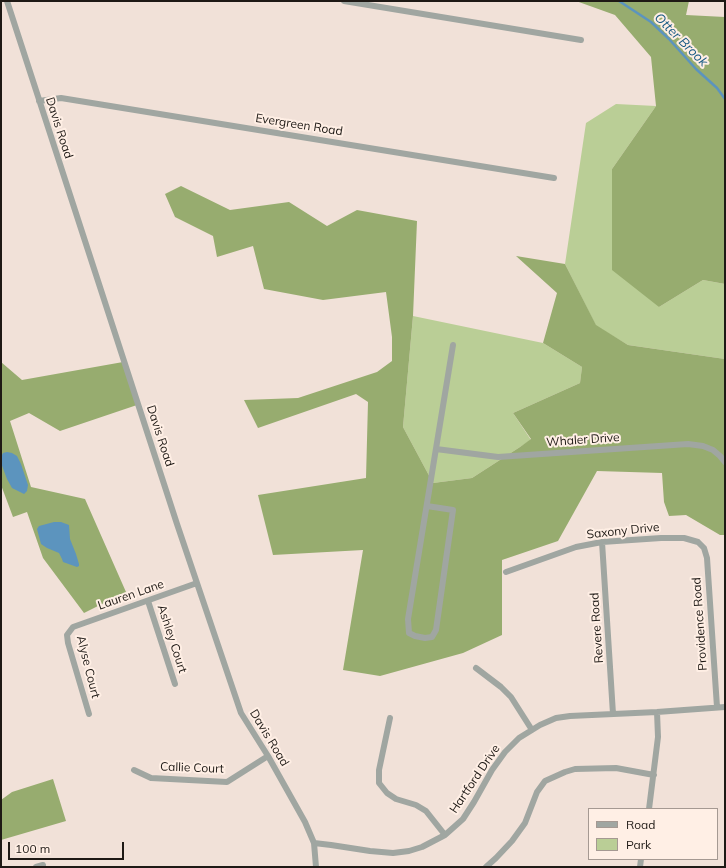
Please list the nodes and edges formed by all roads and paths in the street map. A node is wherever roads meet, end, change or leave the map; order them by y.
1 (7, 1) edge
2 (344, 1) edge
3 (581, 40) dead end
4 (39, 101) junction
5 (554, 178) dead end
6 (454, 345) dead end
7 (436, 449) junction
8 (725, 462) edge
9 (428, 506) junction
10 (602, 542) junction
11 (698, 542) joint
12 (506, 572) dead end
13 (197, 583) junction
14 (148, 601) junction
15 (73, 627) joint
16 (476, 668) dead end
17 (175, 684) dead end
18 (717, 707) junction
19 (725, 707) edge
20 (657, 712) junction
21 (88, 714) dead end
22 (613, 714) junction
23 (390, 718) dead end
24 (532, 730) junction
25 (268, 756) junction
26 (134, 770) dead end
27 (654, 775) junction
28 (649, 808) edge
29 (445, 835) junction
30 (314, 844) junction
31 (43, 865) dead end
32 (36, 867) edge
33 (316, 867) edge
34 (486, 867) edge

1 - 4 street, Davis Road
2 - 3 street
4 - 5 street, Evergreen Road
4 - 13 street, Davis Road
6 - 7 street
7 - 8 street, Whaler Drive
7 - 9 street
9 - 9 street
10 - 11 street, Saxony Drive
10 - 12 street, Saxony Drive
10 - 22 street, Revere Road
11 - 18 street, Providence Road
13 - 14 street, Lauren Lane
13 - 25 street, Davis Road
14 - 15 street, Lauren Lane
14 - 17 street, Ashley Court
15 - 21 street, Alyse Court
16 - 24 street
18 - 19 street, Hartford Drive
18 - 20 street, Hartford Drive
20 - 22 street, Hartford Drive
20 - 27 street
22 - 24 street, Hartford Drive
23 - 29 street
24 - 29 street, Hartford Drive
25 - 26 street, Callie Court
25 - 30 street, Davis Road
27 - 28 street
27 - 34 street
29 - 30 street, Hartford Drive
30 - 33 street, Davis Road
31 - 32 street

